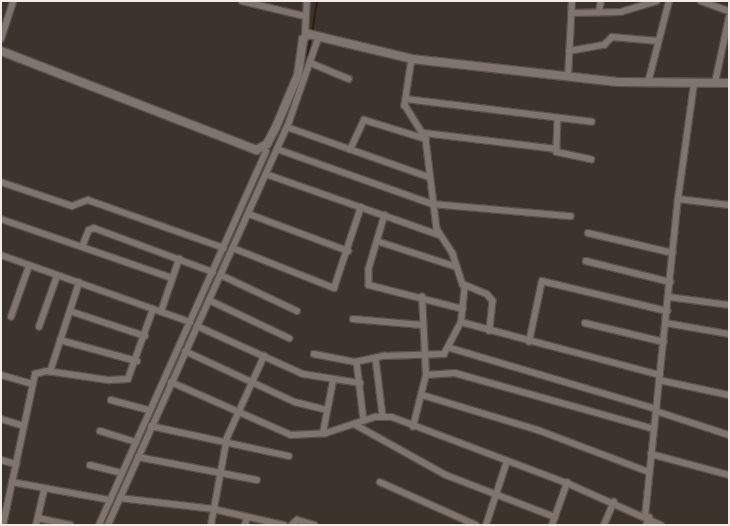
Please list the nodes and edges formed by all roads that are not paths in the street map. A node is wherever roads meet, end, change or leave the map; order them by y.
1 (13, 1) edge
2 (242, 1) edge
3 (307, 1) edge
4 (572, 1) edge
5 (601, 1) edge
6 (656, 1) edge
7 (669, 1) edge
8 (700, 1) edge
9 (646, 3) edge
10 (729, 11) edge
11 (599, 12) junction
12 (571, 13) junction
13 (304, 16) junction
14 (729, 16) edge
15 (312, 35) junction
16 (1, 39) edge
17 (658, 41) junction
18 (1, 51) edge
19 (569, 51) junction
20 (412, 59) junction
21 (311, 62) junction
22 (568, 77) junction
23 (349, 79) dead end
24 (648, 83) junction
25 (694, 83) junction
26 (715, 83) junction
27 (729, 83) edge
28 (406, 99) junction
29 (558, 118) junction
30 (592, 122) dead end
31 (287, 127) junction
32 (425, 136) junction
33 (277, 149) junction
34 (556, 149) junction
35 (350, 150) junction
36 (268, 153) junction
37 (591, 159) dead end
38 (266, 174) junction
39 (429, 177) junction
40 (1, 182) edge
41 (678, 199) junction
42 (432, 204) junction
43 (729, 205) edge
44 (361, 207) junction
45 (249, 214) junction
46 (385, 215) junction
47 (570, 216) dead end
48 (1, 220) edge
49 (588, 233) dead end
50 (439, 235) junction
51 (377, 241) junction
52 (82, 247) junction
53 (224, 248) junction
54 (233, 248) junction
55 (348, 251) junction
56 (673, 253) junction
57 (1, 255) edge
58 (179, 259) junction
59 (586, 261) dead end
60 (29, 266) junction
61 (457, 267) junction
62 (213, 272) junction
63 (221, 275) junction
64 (57, 276) junction
65 (172, 278) junction
66 (670, 282) junction
67 (79, 283) junction
68 (465, 286) junction
69 (422, 297) junction
70 (669, 297) junction
71 (209, 300) junction
72 (729, 305) edge
73 (153, 309) junction
74 (463, 309) junction
75 (70, 311) junction
76 (297, 311) dead end
77 (667, 311) junction
78 (161, 312) junction
79 (11, 317) dead end
80 (353, 319) dead end
81 (190, 322) junction
82 (461, 322) junction
83 (585, 323) dead end
84 (666, 324) junction
85 (422, 325) junction
86 (197, 326) junction
87 (39, 327) dead end
88 (490, 331) junction
89 (729, 334) edge
90 (145, 336) junction
91 (289, 338) dead end
92 (60, 340) junction
93 (530, 342) junction
94 (664, 342) junction
95 (450, 348) junction
96 (185, 351) junction
97 (314, 354) dead end
98 (423, 355) junction
99 (264, 356) junction
100 (376, 359) junction
101 (137, 361) junction
102 (357, 362) junction
103 (50, 372) junction
104 (1, 374) edge
105 (426, 375) junction
106 (660, 377) junction
107 (333, 381) junction
108 (171, 382) junction
109 (251, 383) junction
110 (360, 383) junction
111 (33, 384) junction
112 (422, 395) junction
113 (729, 395) edge
114 (111, 400) dead end
115 (150, 410) junction
116 (328, 410) junction
117 (656, 410) junction
118 (237, 411) junction
119 (383, 416) junction
120 (1, 419) edge
121 (364, 421) junction
122 (354, 424) junction
123 (24, 426) junction
124 (151, 426) junction
125 (413, 427) junction
126 (654, 429) junction
127 (100, 431) dead end
128 (323, 433) junction
129 (729, 435) edge
130 (136, 442) junction
131 (225, 442) junction
132 (651, 454) junction
133 (289, 456) dead end
134 (138, 457) junction
135 (1, 460) edge
136 (507, 461) junction
137 (16, 464) junction
138 (90, 465) dead end
139 (122, 472) junction
140 (649, 472) junction
141 (219, 474) junction
142 (729, 475) edge
143 (257, 480) dead end
144 (12, 482) junction
145 (380, 482) dead end
146 (567, 483) junction
147 (44, 490) junction
148 (496, 495) junction
149 (120, 498) junction
150 (110, 500) junction
151 (4, 502) edge
152 (614, 502) junction
153 (213, 509) junction
154 (247, 517) junction
155 (555, 517) junction
156 (38, 518) junction
157 (647, 518) junction
158 (278, 524) edge
159 (3, 525) edge
160 (36, 525) edge
161 (70, 525) edge
162 (99, 525) edge
163 (108, 525) edge
164 (211, 525) edge
165 (246, 525) edge
166 (284, 525) edge
167 (292, 525) edge
168 (314, 525) edge
169 (476, 525) edge
170 (486, 525) edge
171 (552, 525) edge
172 (604, 525) edge
173 (646, 525) edge
174 (662, 525) edge

1 - 16 street
2 - 13 street
3 - 13 street
4 - 12 street
5 - 11 street
6 - 9 street
7 - 17 street
8 - 10 street
9 - 11 street
11 - 12 street
12 - 19 street
13 - 15 street
14 - 26 street
15 - 20 street
15 - 21 street
15 - 36 street
17 - 19 street
17 - 24 street
18 - 36 street
19 - 22 street
20 - 22 street
20 - 28 street
21 - 23 street
21 - 31 street
22 - 24 street
24 - 25 street
25 - 26 street
25 - 41 street
26 - 27 street
28 - 29 street
28 - 32 street
29 - 30 street
29 - 34 street
31 - 33 street
31 - 35 street
32 - 34 street
32 - 35 street
32 - 39 street
33 - 36 street
33 - 42 street
34 - 37 street
35 - 39 street
36 - 38 street
36 - 53 street
38 - 44 street
38 - 45 street
39 - 42 street
40 - 53 street
41 - 43 street
41 - 56 street
42 - 47 street
42 - 50 street
44 - 46 street
44 - 55 street
45 - 54 street
45 - 55 street
46 - 50 street
46 - 51 street
48 - 52 street
49 - 56 street
50 - 61 street
51 - 61 street
51 - 69 street
52 - 58 street
52 - 65 street
53 - 62 street
54 - 55 street
54 - 63 street
56 - 66 street
57 - 60 street
58 - 62 street
58 - 65 street
59 - 66 street
60 - 64 street
60 - 79 street
61 - 68 street
62 - 81 street
63 - 71 street
63 - 76 street
64 - 67 street
64 - 87 street
65 - 78 street
66 - 70 street
67 - 73 street
67 - 75 street
68 - 74 street
68 - 88 street
69 - 74 street
69 - 85 street
70 - 72 street
70 - 77 street
71 - 86 street
71 - 91 street
73 - 78 street
73 - 90 street
74 - 82 street
75 - 90 street
75 - 92 street
77 - 84 street
77 - 93 street
78 - 81 street
80 - 85 street
81 - 115 street
82 - 88 street
82 - 95 street
83 - 94 street
84 - 89 street
84 - 94 street
85 - 98 street
86 - 96 street
86 - 99 street
88 - 93 street
90 - 101 street
92 - 101 street
92 - 103 street
93 - 106 street
94 - 106 street
95 - 98 street
95 - 117 street
96 - 108 street
96 - 109 street
97 - 102 street
98 - 100 street
98 - 105 street
99 - 107 street
99 - 109 street
100 - 102 street
100 - 119 street
101 - 103 street
102 - 110 street
103 - 111 street
104 - 111 street
105 - 112 street
105 - 126 street
106 - 113 street
106 - 117 street
107 - 110 street
107 - 116 street
108 - 118 street
108 - 124 street
109 - 116 street
109 - 118 street
110 - 121 street
111 - 123 street
112 - 125 street
112 - 140 street
114 - 115 street
115 - 130 street
116 - 128 street
117 - 126 street
117 - 129 street
118 - 128 street
118 - 131 street
119 - 121 street
119 - 125 street
120 - 123 street
121 - 122 street
122 - 128 street
122 - 148 street
123 - 137 street
124 - 131 street
124 - 134 street
125 - 136 street
126 - 132 street
127 - 130 street
130 - 139 street
131 - 133 street
131 - 141 street
132 - 140 street
132 - 142 street
134 - 141 street
134 - 149 street
135 - 137 street
136 - 146 street
136 - 148 street
137 - 144 street
138 - 139 street
139 - 150 street
140 - 157 street
141 - 143 street
141 - 153 street
144 - 147 street
144 - 151 street
145 - 169 street
146 - 152 street
146 - 155 street
147 - 150 street
147 - 156 street
148 - 155 street
148 - 170 street
149 - 153 street
149 - 163 street
150 - 162 street
151 - 159 street
152 - 157 street
152 - 172 street
153 - 154 street
153 - 164 street
154 - 158 street
154 - 165 street
155 - 171 street
156 - 160 street
156 - 161 street
157 - 173 street
157 - 174 street
158 - 166 street
167 - 168 street

